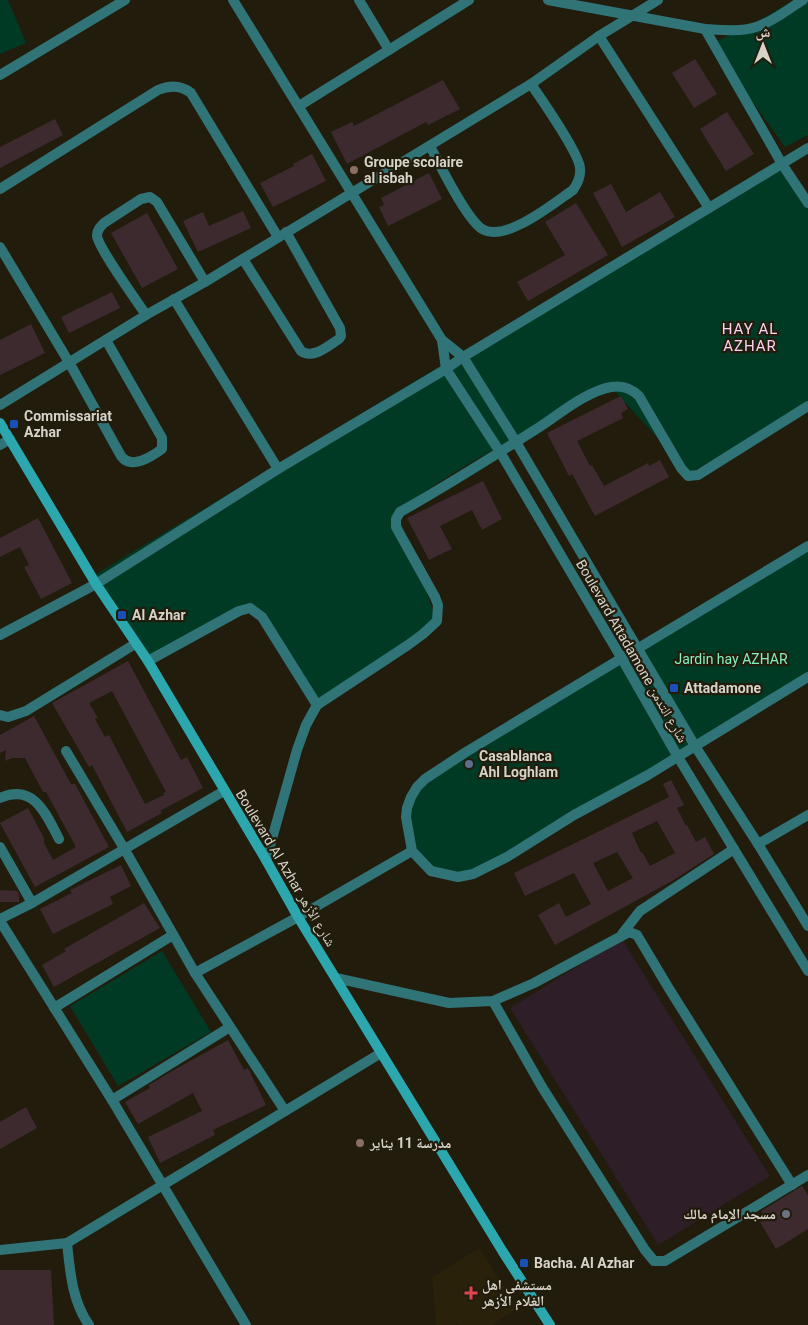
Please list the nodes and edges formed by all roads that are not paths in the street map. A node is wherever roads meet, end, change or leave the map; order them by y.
1 (125, 0) edge
2 (233, 0) edge
3 (359, 0) edge
4 (469, 0) edge
5 (548, 0) edge
6 (658, 0) edge
7 (804, 0) edge
8 (633, 16) junction
9 (705, 29) junction
10 (599, 36) junction
11 (389, 50) junction
12 (0, 76) edge
13 (532, 84) junction
14 (299, 106) junction
15 (430, 146) junction
16 (808, 148) edge
17 (782, 164) junction
18 (0, 189) edge
19 (352, 192) junction
20 (808, 203) edge
21 (709, 208) junction
22 (282, 234) junction
23 (0, 247) edge
24 (243, 259) junction
25 (205, 282) junction
26 (174, 299) junction
27 (146, 315) junction
28 (106, 340) junction
29 (442, 340) junction
30 (463, 357) junction
31 (70, 364) junction
32 (446, 369) junction
33 (0, 406) edge
34 (808, 406) edge
35 (0, 423) edge
36 (10, 439) junction
37 (516, 442) junction
38 (0, 445) edge
39 (500, 452) junction
40 (278, 469) junction
41 (808, 546) edge
42 (96, 584) junction
43 (0, 635) edge
44 (135, 644) junction
45 (639, 649) junction
46 (622, 659) junction
47 (148, 660) junction
48 (808, 677) edge
49 (317, 705) junction
50 (0, 715) edge
51 (695, 746) junction
52 (66, 751) dead end
53 (678, 757) junction
54 (224, 791) junction
55 (0, 798) edge
56 (808, 815) edge
57 (59, 839) dead end
58 (758, 844) junction
59 (0, 847) edge
60 (734, 849) junction
61 (125, 850) junction
62 (412, 851) junction
63 (266, 860) junction
64 (32, 904) junction
65 (298, 917) junction
66 (0, 920) edge
67 (808, 926) edge
68 (173, 935) junction
69 (622, 935) junction
70 (808, 971) edge
71 (195, 973) junction
72 (336, 978) junction
73 (493, 1002) junction
74 (54, 1008) junction
75 (230, 1027) junction
76 (381, 1053) junction
77 (112, 1100) junction
78 (285, 1111) junction
79 (808, 1175) edge
80 (163, 1185) junction
81 (792, 1185) junction
82 (67, 1243) junction
83 (0, 1250) edge
84 (89, 1325) edge
85 (246, 1325) edge
86 (550, 1325) edge

1 - 12 street
2 - 14 street, Boulevard Attadamone شارع التدمن
3 - 11 street
4 - 11 street
5 - 8 street
6 - 8 street
7 - 9 street
8 - 9 street
8 - 10 street
9 - 17 street
10 - 13 street
10 - 21 street
11 - 14 street
13 - 15 street
13 - 15 street
14 - 19 street, Boulevard Attadamone شارع التدمن
15 - 19 street
16 - 17 street
17 - 20 street
17 - 21 street
18 - 22 street
19 - 22 street
19 - 29 street, Boulevard Attadamone شارع التدمن
21 - 30 street
22 - 24 street
22 - 24 street
23 - 31 street
24 - 25 street
25 - 26 street
25 - 27 street
26 - 27 street
26 - 40 street
27 - 28 street
28 - 31 street
28 - 31 street
29 - 30 street, Boulevard Attadamone شارع التدمن
29 - 32 street, Boulevard Attadamone شارع التدمن
30 - 32 street
30 - 37 street, Boulevard Attadamone شارع التدمن
31 - 33 street
32 - 39 street, Boulevard Attadamone شارع التدمن
32 - 40 street
34 - 37 street
35 - 36 main road, Boulevard Al Azhar شارع الأزهر
36 - 38 street
36 - 42 main road, Boulevard Al Azhar شارع الأزهر
37 - 39 street
37 - 45 street, Boulevard Attadamone شارع التدمن
39 - 46 street, Boulevard Attadamone شارع التدمن
39 - 49 street
40 - 42 street
41 - 45 street
42 - 43 street
42 - 44 main road, Boulevard Al Azhar شارع الأزهر
44 - 47 main road, Boulevard Al Azhar شارع الأزهر
44 - 50 street
45 - 46 street
45 - 51 street, Boulevard Attadamone شارع التدمن
46 - 53 street, Boulevard Attadamone شارع التدمن
46 - 62 street
47 - 49 street
47 - 54 main road, Boulevard Al Azhar شارع الأزهر
48 - 51 street
49 - 63 street
51 - 53 street
51 - 58 street, Boulevard Attadamone شارع التدمن
52 - 61 street
53 - 60 street, Boulevard Attadamone شارع التدمن
53 - 62 street
54 - 61 street
54 - 63 main road, Boulevard Al Azhar شارع الأزهر
55 - 57 street
56 - 58 street
58 - 67 street, Boulevard Attadamone شارع التدمن
59 - 64 street
60 - 69 street
60 - 70 street, Boulevard Attadamone شارع التدمن
61 - 64 street
61 - 68 street
62 - 65 street
63 - 65 main road, Boulevard Al Azhar شارع الأزهر
64 - 66 street
65 - 71 street
65 - 72 main road, Boulevard Al Azhar شارع الأزهر
66 - 74 street
68 - 71 street
68 - 74 street
69 - 73 street
69 - 81 street
71 - 75 street
72 - 73 street
72 - 76 main road, Boulevard Al Azhar شارع الأزهر
73 - 81 street
74 - 77 street
75 - 77 street
75 - 78 street
76 - 78 street
76 - 86 main road, Boulevard Al Azhar شارع الأزهر
77 - 80 street
78 - 80 street
79 - 81 street
80 - 82 street
80 - 85 street
82 - 83 street
82 - 84 street

